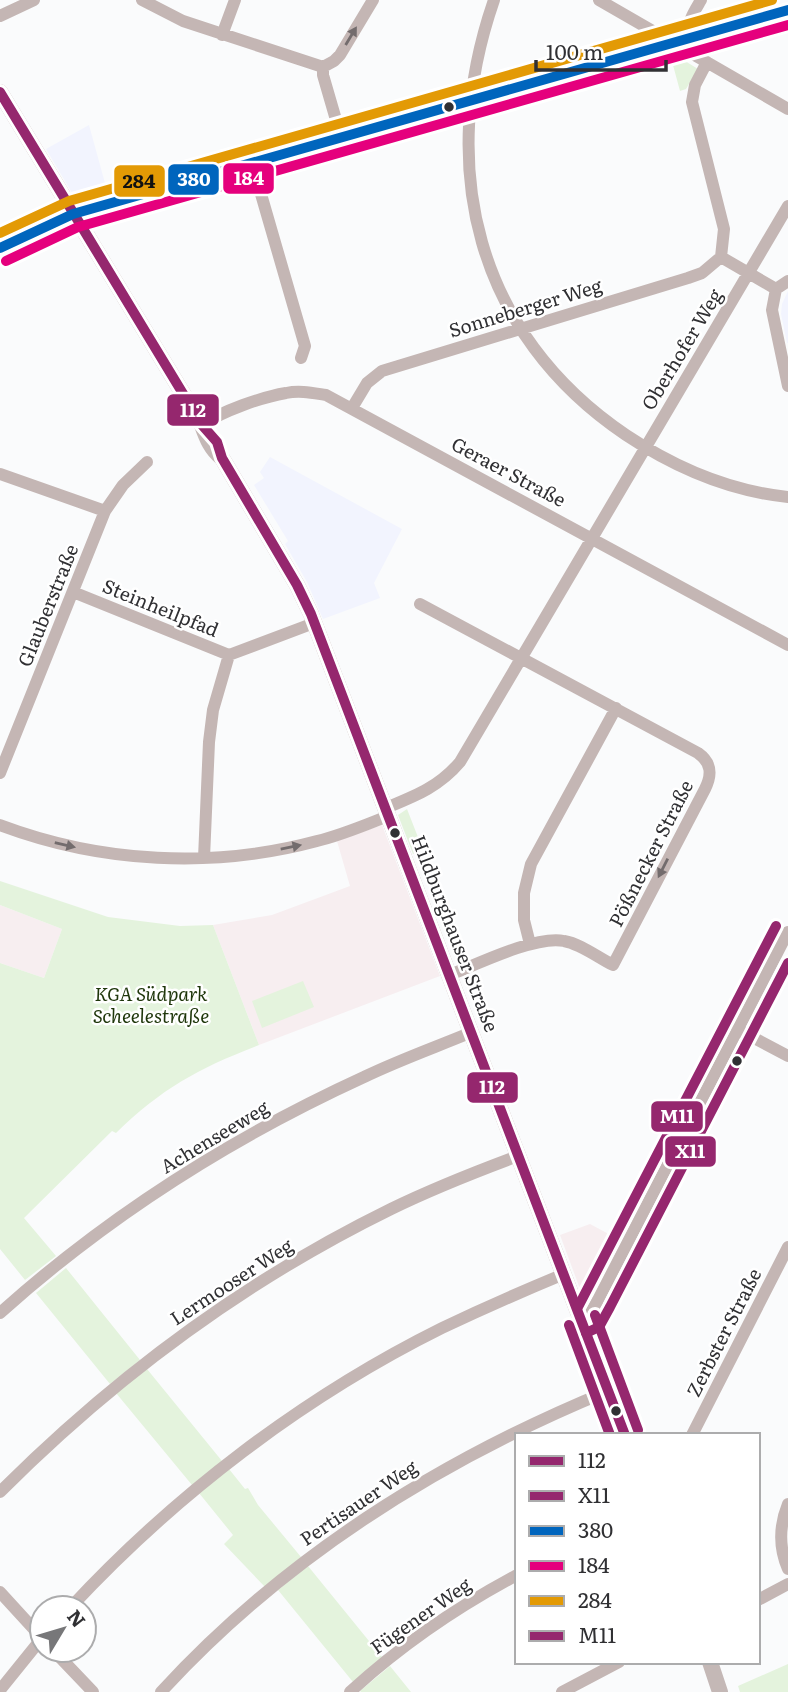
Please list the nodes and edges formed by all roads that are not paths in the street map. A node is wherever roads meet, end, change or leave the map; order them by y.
1 (34, 0) edge
2 (142, 0) edge
3 (235, 0) edge
4 (373, 0) edge
5 (494, 0) edge
6 (599, 0) edge
7 (701, 0) edge
8 (788, 10) edge
9 (0, 16) edge
10 (222, 35) junction
11 (689, 38) junction
12 (673, 42) junction
13 (707, 62) junction
14 (323, 67) junction
15 (0, 92) edge
16 (469, 100) junction
17 (788, 109) edge
18 (341, 137) junction
19 (252, 163) junction
20 (788, 206) edge
21 (73, 214) junction
22 (0, 248) edge
23 (721, 257) junction
24 (749, 273) junction
25 (788, 281) edge
26 (776, 289) junction
27 (520, 328) junction
28 (301, 358) dead end
29 (788, 386) edge
30 (352, 408) junction
31 (202, 425) junction
32 (645, 448) junction
33 (147, 462) dead end
34 (0, 474) edge
35 (788, 497) edge
36 (105, 511) junction
37 (592, 537) junction
38 (73, 592) junction
39 (420, 604) dead end
40 (314, 623) junction
41 (788, 645) edge
42 (229, 655) junction
43 (521, 656) junction
44 (616, 708) junction
45 (0, 773) edge
46 (387, 812) junction
47 (0, 825) edge
48 (204, 858) junction
49 (788, 932) edge
50 (530, 944) junction
51 (450, 975) junction
52 (737, 1029) junction
53 (472, 1032) junction
54 (788, 1056) edge
55 (518, 1156) junction
56 (788, 1247) edge
57 (564, 1274) junction
58 (0, 1313) edge
59 (582, 1320) junction
60 (608, 1391) junction
61 (624, 1433) edge
62 (693, 1433) edge
63 (0, 1492) edge
64 (788, 1504) edge
65 (788, 1569) edge
66 (515, 1576) edge
67 (788, 1584) edge
68 (0, 1592) edge
69 (84, 1594) edge
70 (760, 1599) edge
71 (28, 1623) edge
72 (28, 1655) edge
73 (66, 1664) edge
74 (615, 1664) edge
75 (711, 1664) edge
76 (0, 1690) edge
77 (93, 1692) edge
78 (161, 1692) edge
79 (350, 1692) edge
80 (562, 1692) edge
81 (720, 1692) edge

1 - 9 street
2 - 10 street
3 - 10 street
14 -> 4 street
5 - 16 street
6 - 12 street
7 - 11 street
8 - 11 street
10 - 14 street
11 - 12 street
12 - 13 street
12 - 16 street
13 - 17 street
13 - 23 street
14 - 18 street
15 - 21 main road, Hildburghauser Straße
16 - 18 street
16 - 27 street
18 - 19 street
19 - 21 street
19 - 28 street
20 - 24 street, Oberhofer Weg
21 - 22 street
21 - 31 main road, Hildburghauser Straße
23 - 24 street
23 - 27 street, Sonneberger Weg
24 - 26 street
24 - 32 street, Oberhofer Weg
25 - 26 street
26 - 29 street
27 - 30 street, Sonneberger Weg
27 - 32 street
30 - 31 street, Geraer Straße
30 - 37 street, Geraer Straße
31 - 40 main road, Hildburghauser Straße
32 - 35 street
32 - 37 street, Oberhofer Weg
33 - 36 street, Glauberstraße
34 - 36 street
36 - 38 street, Glauberstraße
37 - 41 street, Geraer Straße
37 - 43 street, Oberhofer Weg
38 - 42 street, Steinheilpfad
38 - 45 street, Glauberstraße
39 - 43 street
40 - 42 street, Steinheilpfad
40 - 46 main road, Hildburghauser Straße
42 - 48 street
43 - 44 street, Pößnecker Straße
43 - 46 street, Oberhofer Weg
44 - 50 street
44 -> 50 street, Pößnecker Straße
48 -> 46 street, Oberhofer Weg
46 - 51 main road, Hildburghauser Straße
47 -> 48 street, Oberhofer Weg
49 - 52 street
50 - 51 street
51 - 53 main road, Hildburghauser Straße
52 - 54 street
52 - 59 street
53 - 55 main road, Hildburghauser Straße
53 - 58 street, Achenseeweg
55 - 57 main road, Hildburghauser Straße
55 - 63 street, Lermooser Weg
56 - 62 street, Zerbster Straße
57 - 59 main road, Hildburghauser Straße
57 - 69 street
59 - 60 main road, Hildburghauser Straße
60 - 61 main road, Hildburghauser Straße
60 - 78 street, Pertisauer Weg
64 - 65 street
66 - 79 street, Fügener Weg
67 - 70 street
68 - 71 street
72 - 76 street
73 - 77 street
74 - 80 street
75 - 81 main road

